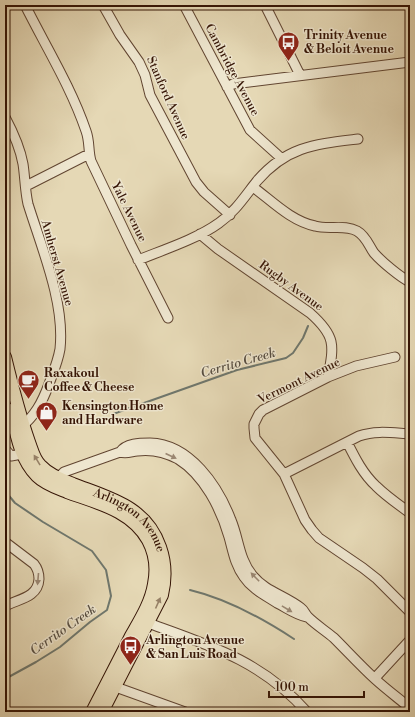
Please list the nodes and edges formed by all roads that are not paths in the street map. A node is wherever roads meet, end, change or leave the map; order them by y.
1 (25, 5) edge
2 (103, 5) edge
3 (184, 5) edge
4 (265, 5) edge
5 (410, 62) edge
6 (300, 75) junction
7 (227, 88) junction
8 (5, 117) edge
9 (358, 139) dead end
10 (89, 154) junction
11 (281, 158) junction
12 (26, 186) junction
13 (253, 187) junction
14 (230, 215) junction
15 (200, 234) junction
16 (138, 260) junction
17 (396, 272) junction
18 (410, 276) edge
19 (410, 282) edge
20 (168, 318) dead end
21 (5, 357) edge
22 (395, 357) dead end
23 (328, 377) junction
24 (5, 387) edge
25 (15, 429) edge
26 (410, 434) edge
27 (347, 442) junction
28 (5, 449) edge
29 (22, 454) junction
30 (284, 474) junction
31 (58, 478) junction
32 (410, 513) edge
33 (5, 542) edge
34 (5, 606) edge
35 (410, 612) edge
36 (148, 623) junction
37 (410, 640) edge
38 (375, 678) junction
39 (111, 685) junction
40 (410, 708) edge
41 (92, 712) edge
42 (102, 712) edge
43 (183, 712) edge
44 (307, 712) edge

1 - 10 street, Yale Avenue
2 - 14 street, Stanford Avenue
3 - 7 street, Cambridge Avenue
4 - 6 street
5 - 6 street
6 - 7 street
7 - 11 street, Cambridge Avenue
8 - 12 street, Amherst Avenue
9 - 11 street, Yale Avenue
10 - 12 street
10 - 16 street, Yale Avenue
11 - 13 street, Yale Avenue
12 - 25 street, Amherst Avenue
13 - 14 street, Yale Avenue
13 - 17 street
14 - 15 street, Yale Avenue
15 - 16 street, Yale Avenue
15 - 23 street, Rugby Avenue
16 - 20 street
17 - 18 street
17 - 19 street
21 - 25 main road, Arlington Avenue
22 - 23 street, Vermont Avenue
23 - 30 street, Vermont Avenue
24 - 25 main road, Arlington Avenue
25 - 29 main road, Arlington Avenue
31 -> 25 main road, Arlington Avenue
26 - 27 street
27 - 30 street
27 - 32 street
28 - 29 street
29 - 39 main road, Arlington Avenue
30 - 35 street, Vermont Avenue
36 -> 31 main road, Arlington Avenue
31 - 38 street
33 -> 34 street
36 - 39 main road, Arlington Avenue
36 - 44 street
37 - 38 street
38 - 40 street
39 - 41 main road, Arlington Avenue
39 - 42 main road, Arlington Avenue
39 - 43 street

